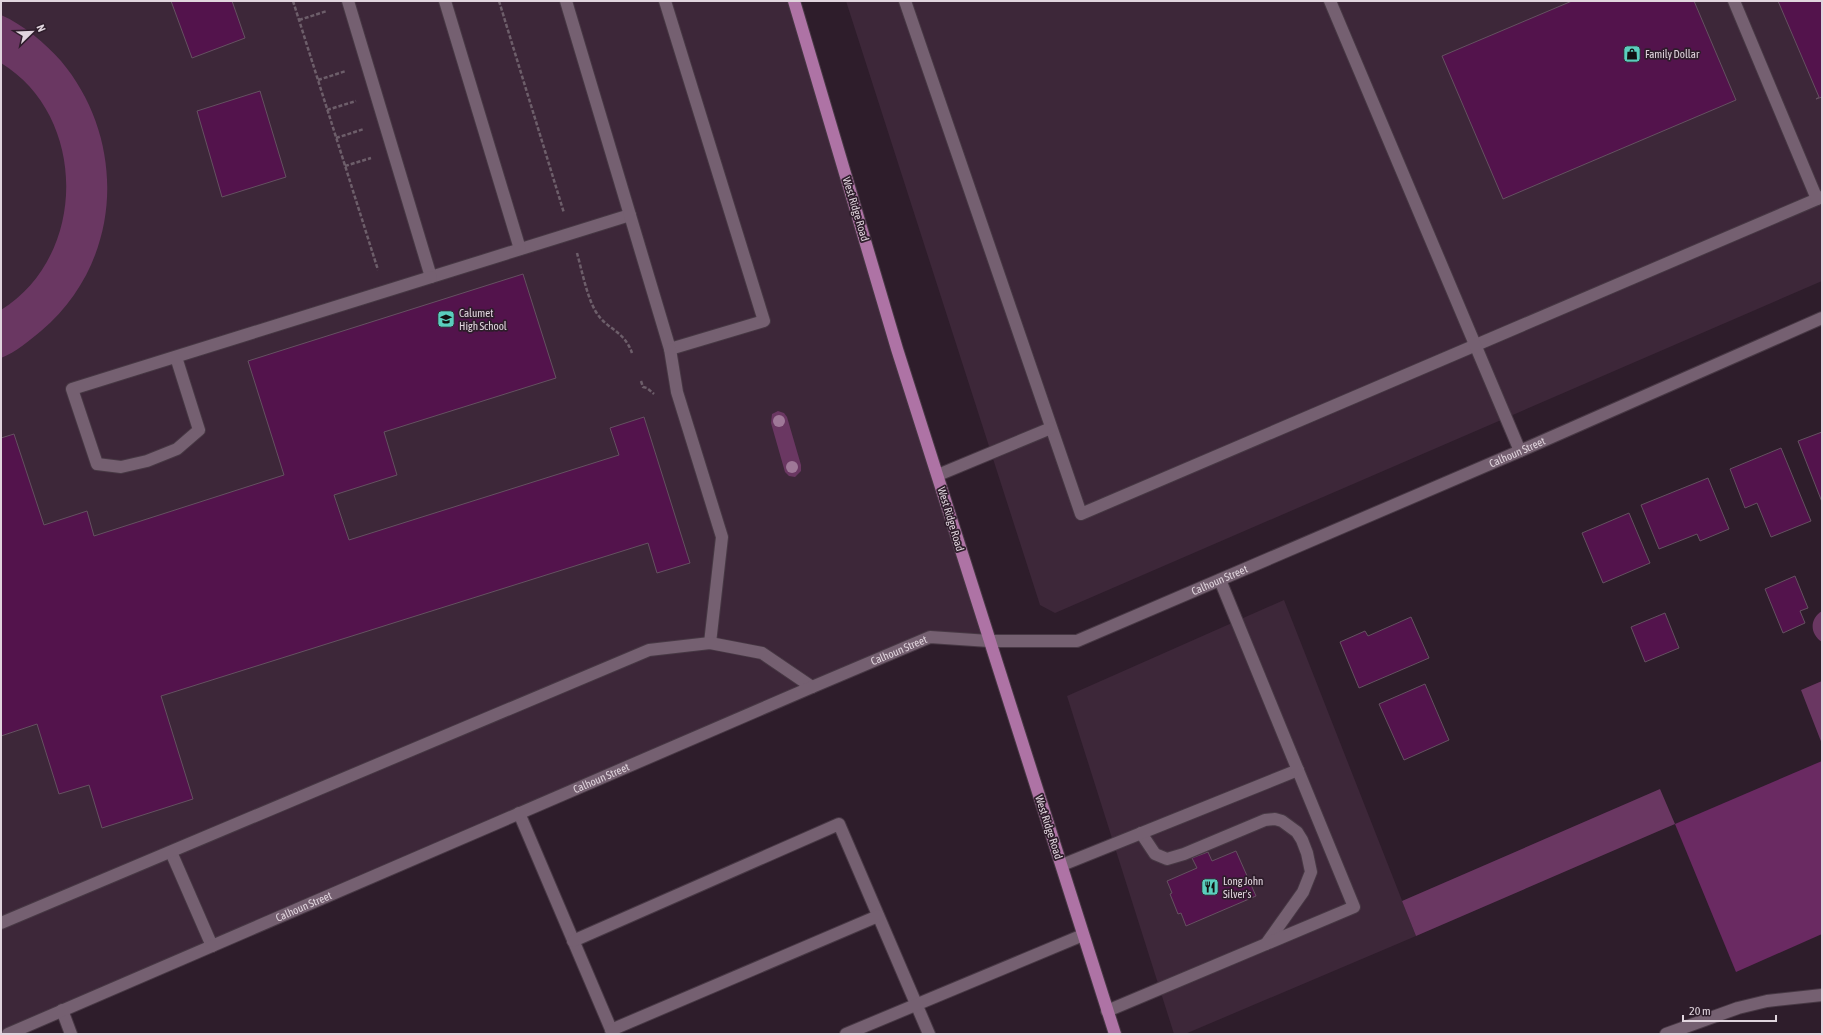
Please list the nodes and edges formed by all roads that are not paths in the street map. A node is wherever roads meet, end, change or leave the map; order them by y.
1 (348, 1) edge
2 (445, 1) edge
3 (566, 1) edge
4 (665, 1) edge
5 (794, 1) edge
6 (905, 1) edge
7 (1330, 1) edge
8 (1734, 1) edge
9 (1819, 198) edge
10 (630, 215) junction
11 (520, 249) junction
12 (431, 277) junction
13 (1822, 318) edge
14 (1476, 345) junction
15 (670, 349) junction
16 (176, 356) junction
17 (1052, 428) junction
18 (1520, 451) junction
19 (938, 476) junction
20 (1220, 580) junction
21 (989, 641) junction
22 (710, 643) junction
23 (812, 687) junction
24 (1298, 770) junction
25 (519, 813) junction
26 (1141, 833) junction
27 (171, 852) junction
28 (1062, 865) junction
29 (878, 916) junction
30 (1, 923) edge
31 (1083, 934) junction
32 (574, 941) junction
33 (1265, 945) junction
34 (212, 946) junction
35 (1822, 995) edge
36 (916, 1004) junction
37 (62, 1010) junction
38 (1107, 1011) junction
39 (612, 1032) edge
40 (8, 1034) edge
41 (71, 1034) edge
42 (846, 1034) edge
43 (929, 1034) edge
44 (1115, 1034) edge
45 (1666, 1034) edge

1 - 12 street
2 - 11 street
3 - 10 street
4 - 15 street
5 - 19 main road, West Ridge Road
6 - 17 street
7 - 14 street
8 - 9 street
9 - 14 street
10 - 11 street
10 - 15 street
11 - 12 street
12 - 16 street
13 - 18 street, Calhoun Street
14 - 17 street
14 - 18 street
15 - 22 street
16 - 16 street
17 - 19 street
18 - 20 street, Calhoun Street
19 - 21 main road, West Ridge Road
20 - 21 street, Calhoun Street
20 - 24 street
21 - 23 street, Calhoun Street
21 - 28 main road, West Ridge Road
22 - 23 street
22 - 27 street
23 - 25 street, Calhoun Street
24 - 26 street
24 - 33 street
25 - 32 street
25 - 34 street, Calhoun Street
26 - 28 street
26 - 33 street
27 - 30 street
27 - 34 street
28 - 31 main road, West Ridge Road
29 - 32 street
29 - 36 street
29 - 39 street
31 - 36 street
31 - 38 main road, West Ridge Road
32 - 39 street
33 - 38 street
34 - 37 street, Calhoun Street
35 - 45 street
36 - 42 street
36 - 43 street
37 - 40 street, Calhoun Street
37 - 41 street
38 - 44 main road, West Ridge Road

